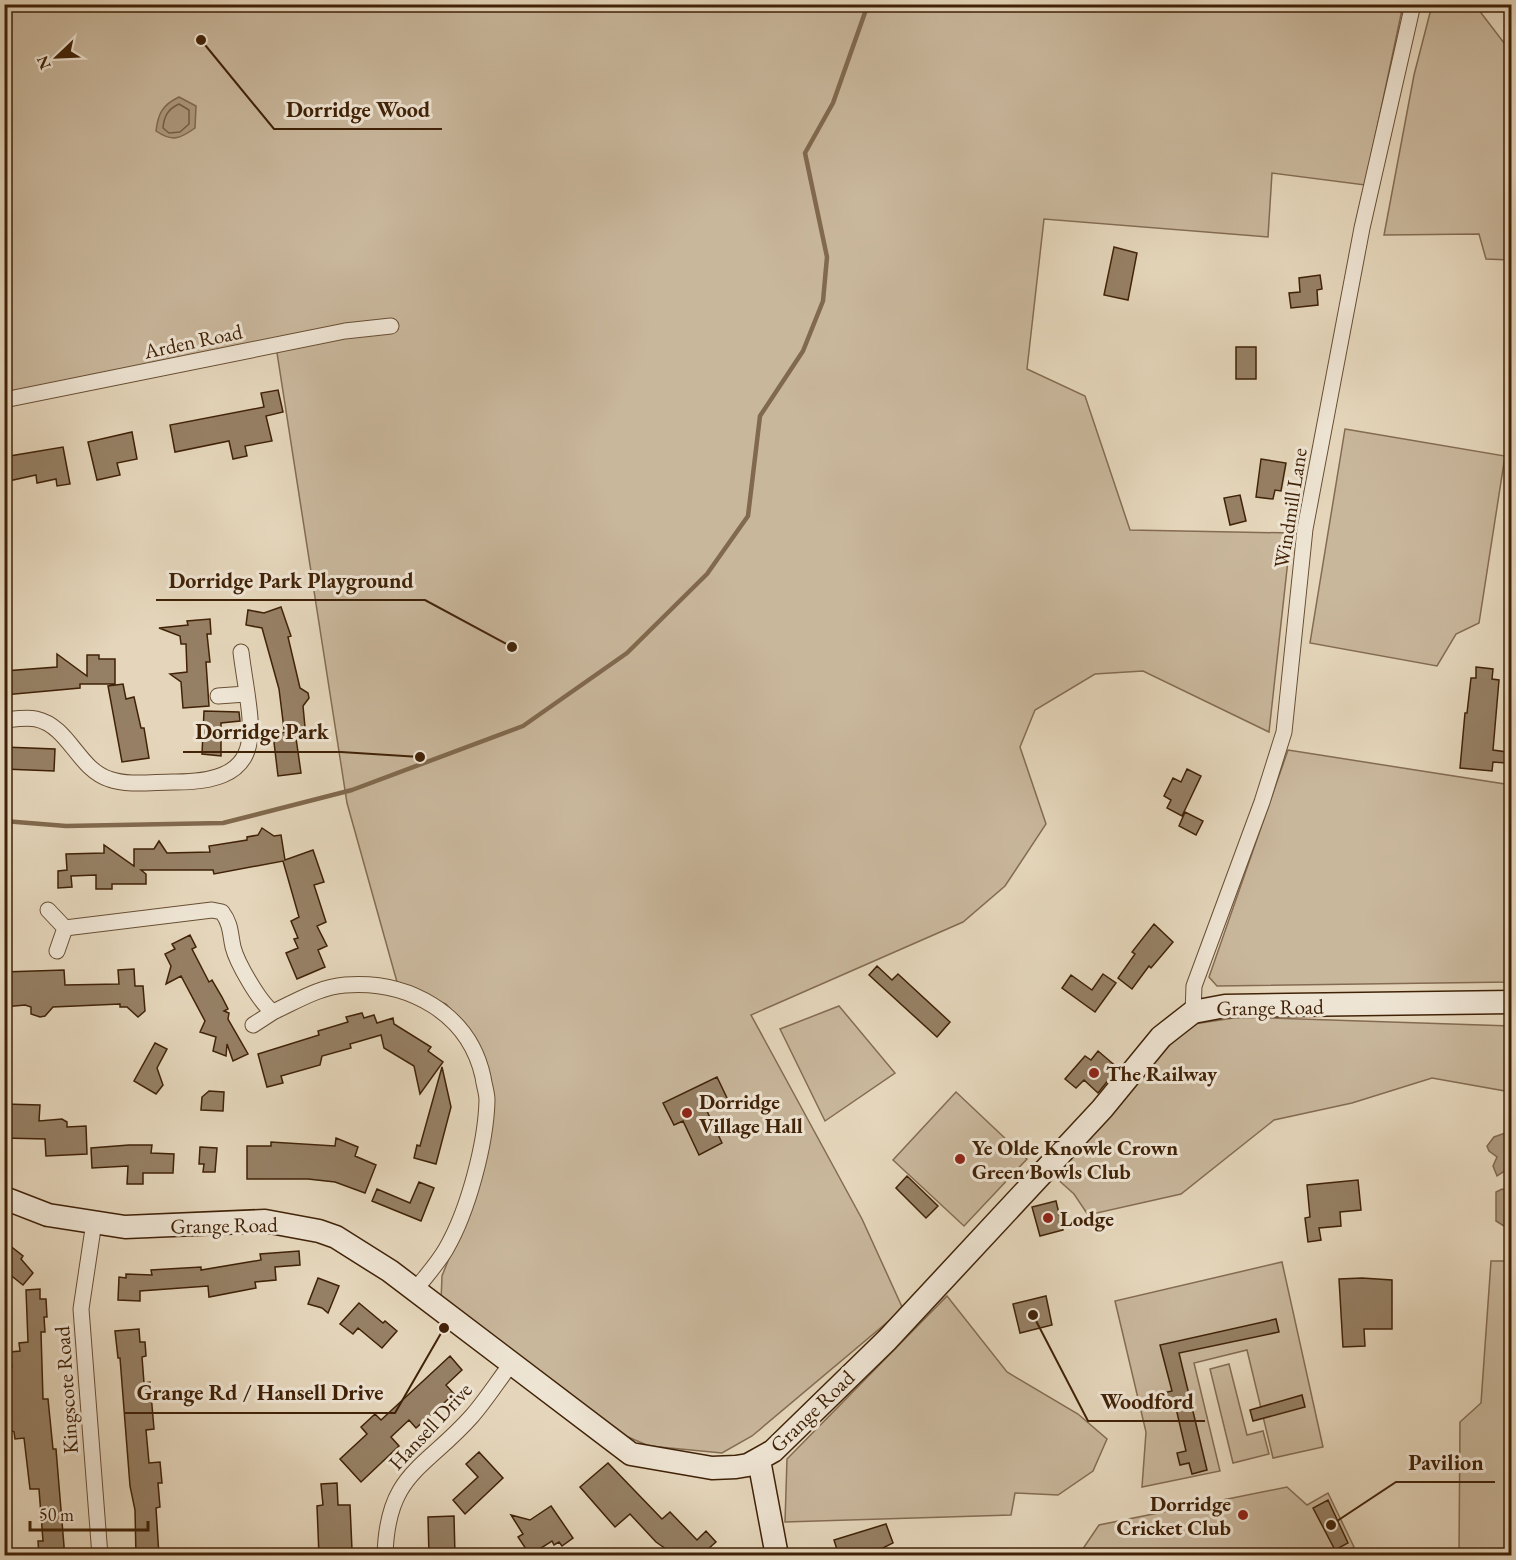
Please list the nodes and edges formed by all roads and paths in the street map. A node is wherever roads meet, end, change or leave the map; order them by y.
1 (1413, 4) edge
2 (391, 326) dead end
3 (4, 400) edge
4 (241, 652) dead end
5 (246, 694) junction
6 (218, 696) dead end
7 (4, 720) edge
8 (48, 910) dead end
9 (65, 928) junction
10 (57, 951) dead end
11 (1512, 1002) edge
12 (273, 1012) junction
13 (1193, 1012) junction
14 (253, 1025) dead end
15 (4, 1197) edge
16 (94, 1222) junction
17 (416, 1289) junction
18 (511, 1364) junction
19 (759, 1460) junction
20 (100, 1556) edge
21 (386, 1556) edge
22 (777, 1556) edge

1 - 13 street, Windmill Lane
2 - 3 street, Arden Road
4 - 5 street
5 - 6 street
5 - 7 street
8 - 9 street
9 - 10 street
9 - 12 street
11 - 13 main road, Grange Road
12 - 14 street
12 - 17 street
13 - 19 main road, Grange Road
15 - 16 main road, Grange Road
16 - 17 main road, Grange Road
16 - 20 street, Kingscote Road
17 - 18 main road, Grange Road
18 - 19 main road, Grange Road
18 - 21 street, Hansell Drive
19 - 22 main road

